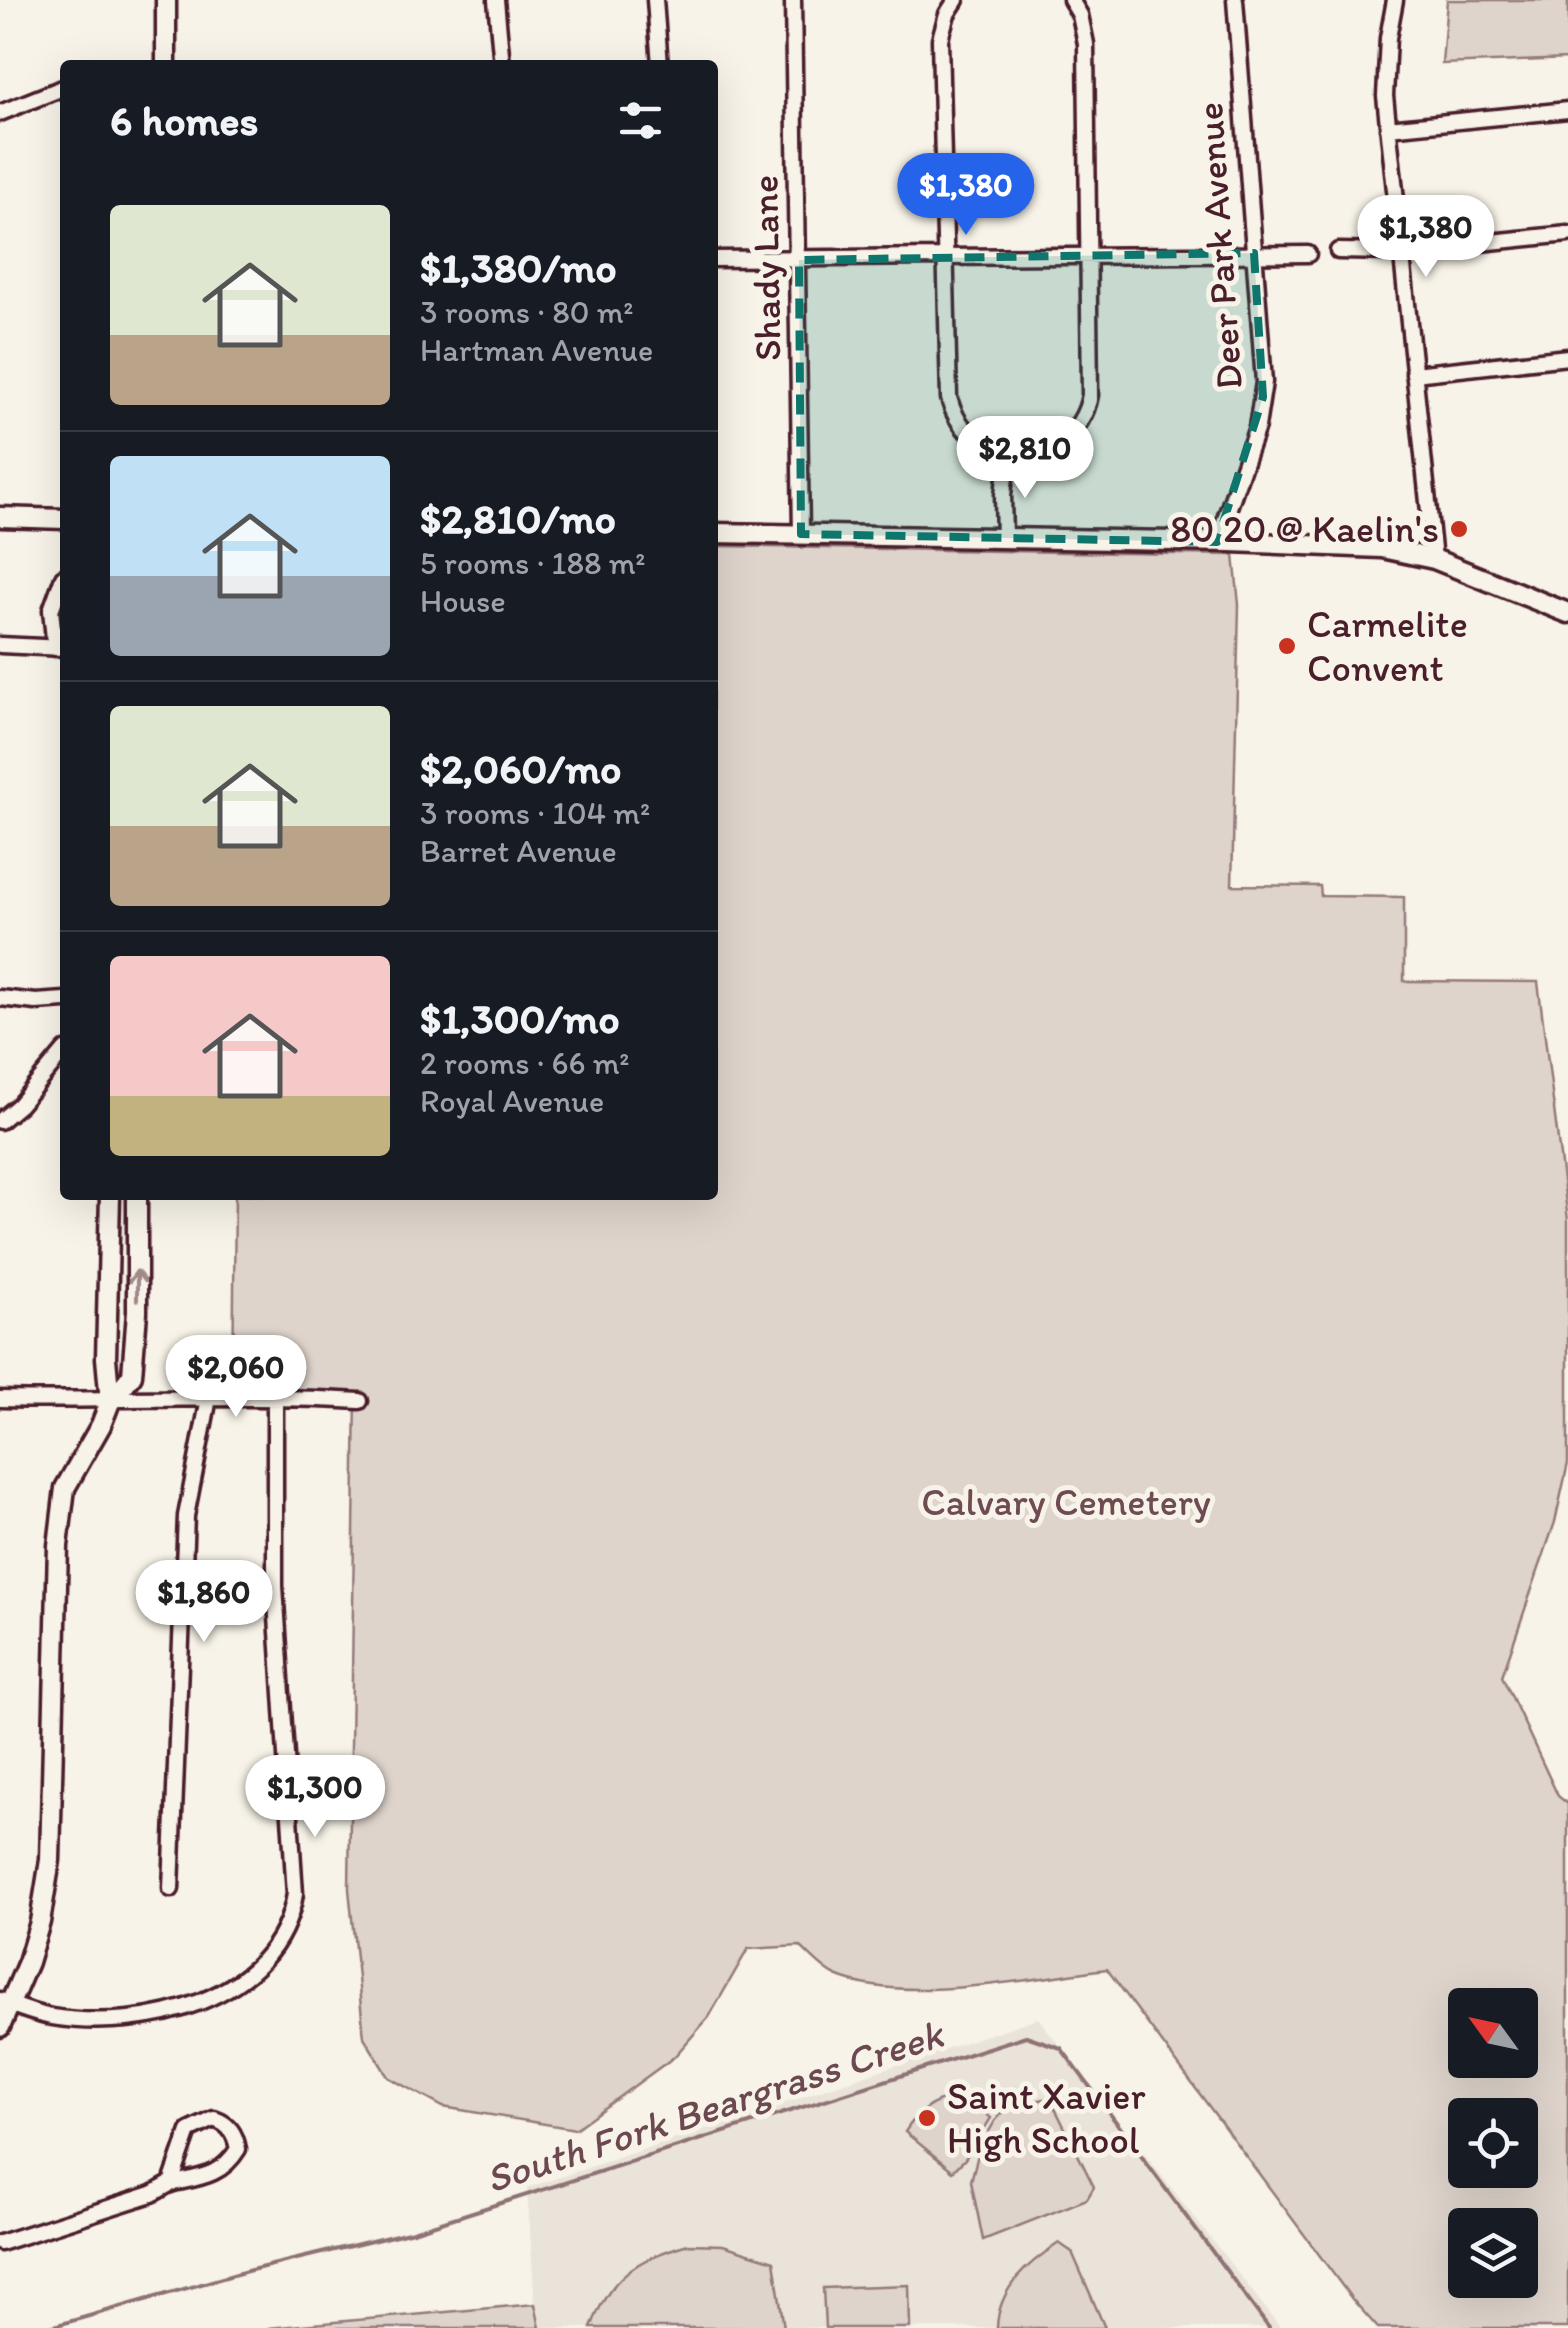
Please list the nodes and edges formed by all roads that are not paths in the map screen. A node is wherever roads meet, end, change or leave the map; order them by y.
1 (166, 0) edge
2 (496, 0) edge
3 (655, 0) edge
4 (793, 0) edge
5 (956, 0) edge
6 (1071, 0) edge
7 (1235, 0) edge
8 (1394, 0) edge
9 (166, 60) edge
10 (502, 60) edge
11 (660, 60) edge
12 (60, 89) edge
13 (1568, 110) edge
14 (0, 113) edge
15 (1388, 128) junction
16 (1568, 234) edge
17 (1338, 251) dead end
18 (1401, 251) junction
19 (1254, 253) junction
20 (1308, 254) dead end
21 (1089, 257) junction
22 (718, 258) edge
23 (945, 258) junction
24 (800, 260) junction
25 (1568, 357) edge
26 (1414, 374) junction
27 (1007, 460) junction
28 (0, 518) edge
29 (60, 519) edge
30 (718, 533) edge
31 (801, 534) junction
32 (1004, 538) junction
33 (1217, 542) junction
34 (1434, 559) junction
35 (60, 583) edge
36 (1568, 612) edge
37 (0, 644) edge
38 (60, 648) edge
39 (0, 998) edge
40 (60, 1000) edge
41 (60, 1056) edge
42 (0, 1121) edge
43 (110, 1200) edge
44 (136, 1200) edge
45 (209, 1398) junction
46 (0, 1399) edge
47 (275, 1400) junction
48 (360, 1401) dead end
49 (110, 1402) junction
50 (171, 1889) dead end
51 (5, 2002) edge
52 (0, 2027) edge
53 (171, 2183) junction
54 (0, 2243) edge

1 - 9 main road
2 - 10 street
3 - 11 street
4 - 24 street, Shady Lane
5 - 23 street
6 - 21 street
7 - 19 street, Deer Park Avenue
8 - 15 street
12 - 14 street
13 - 15 street
15 - 18 street
16 - 18 street
17 - 18 street
18 - 26 street
19 - 20 street
19 - 21 street
19 - 33 street, Deer Park Avenue
21 - 23 street
21 - 27 street
22 - 24 street
23 - 24 street
23 - 27 street
24 - 31 street, Shady Lane
25 - 26 street
26 - 34 street
27 - 32 street
28 - 29 main road
30 - 31 main road
31 - 32 main road
32 - 33 main road
33 - 34 main road
34 - 36 main road
35 - 38 street
37 - 38 street
39 - 40 street
41 - 42 street
43 - 49 main road
49 -> 44 main road
45 - 47 street
45 - 49 street
45 - 50 street
46 - 49 street
47 - 48 street
47 - 51 street
49 - 51 main road
51 - 52 main road
53 - 53 street
53 - 54 street

